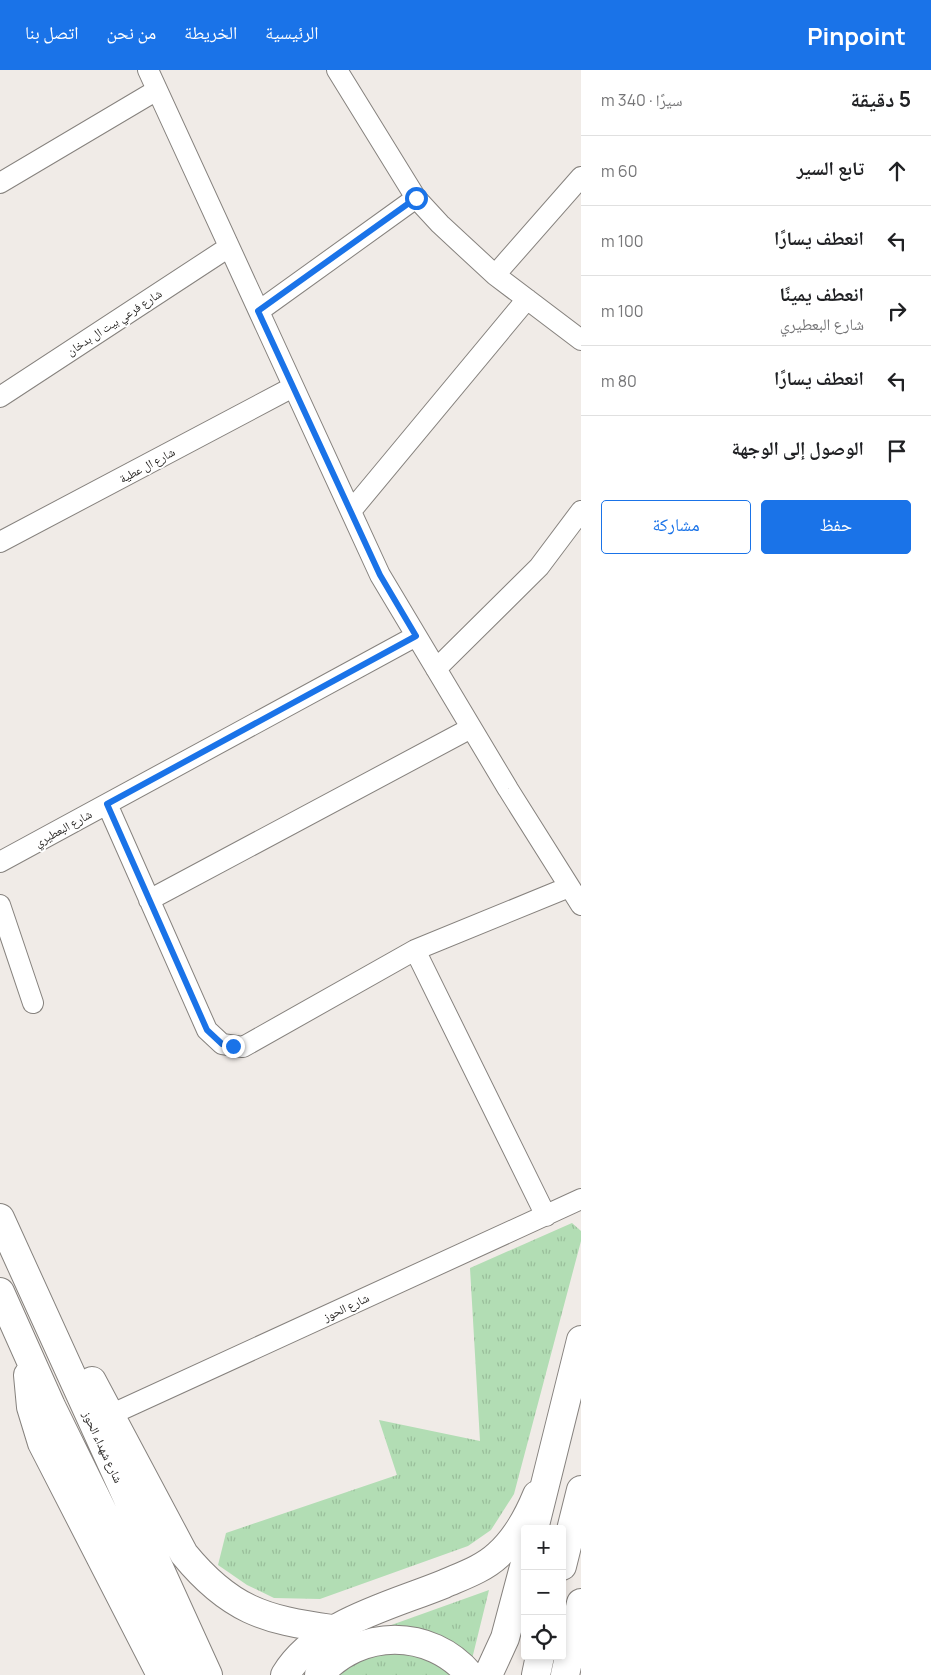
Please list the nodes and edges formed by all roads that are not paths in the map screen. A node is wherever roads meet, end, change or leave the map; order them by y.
1 (344, 73) edge
2 (152, 76) edge
3 (581, 177) edge
4 (0, 183) edge
5 (416, 198) junction
6 (229, 247) junction
7 (495, 275) junction
8 (527, 298) junction
9 (258, 311) junction
10 (581, 340) edge
11 (294, 387) junction
12 (0, 397) edge
13 (581, 511) edge
14 (351, 512) junction
15 (0, 542) edge
16 (416, 636) junction
17 (436, 669) junction
18 (471, 728) junction
19 (107, 804) junction
20 (0, 862) edge
21 (569, 887) junction
22 (148, 900) junction
23 (0, 905) edge
24 (581, 905) edge
25 (415, 950) junction
26 (33, 1003) dead end
27 (581, 1199) edge
28 (546, 1216) junction
29 (0, 1218) edge
30 (0, 1292) edge
31 (48, 1327) junction
32 (581, 1340) edge
33 (24, 1344) junction
34 (110, 1415) junction
35 (555, 1451) junction
36 (581, 1490) edge
37 (535, 1525) edge
38 (566, 1550) edge
39 (523, 1570) edge
40 (581, 1603) edge
41 (332, 1629) junction
42 (539, 1660) edge
43 (161, 1675) edge
44 (183, 1675) edge
45 (208, 1675) edge
46 (285, 1675) edge
47 (319, 1675) edge
48 (470, 1675) edge
49 (488, 1675) edge
50 (536, 1675) edge
51 (565, 1675) edge

1 - 5 street
2 - 4 street
2 - 6 street
3 - 7 street
5 - 7 street
5 - 9 street
6 - 9 street
6 - 12 street, شارع فرعي بيت ال بدخان
7 - 8 street
8 - 10 street
8 - 14 street
9 - 11 street
11 - 14 street
11 - 15 street, شارع ال عطية
13 - 17 street
14 - 16 street
16 - 17 street
16 - 19 street, شارع البعطيري
17 - 18 street
18 - 21 street
18 - 22 street
19 - 20 street, شارع البعطيري
19 - 22 street
21 - 24 street
21 - 25 street
22 - 25 street
23 - 26 street
25 - 28 street
27 - 28 street, شارع الحوز
28 - 34 street, شارع الحوز
29 - 31 main road, شارع شهداء الحوز
30 - 33 main road
31 - 34 main road
31 - 45 main road, شارع شهداء الحوز
32 - 35 main road
33 - 43 main road
33 - 44 main road
34 - 41 main road
35 - 37 main road
35 - 41 main road
36 - 38 main road
39 - 49 main road
40 - 51 main road
41 - 46 main road
42 - 50 main road
47 - 48 main road

